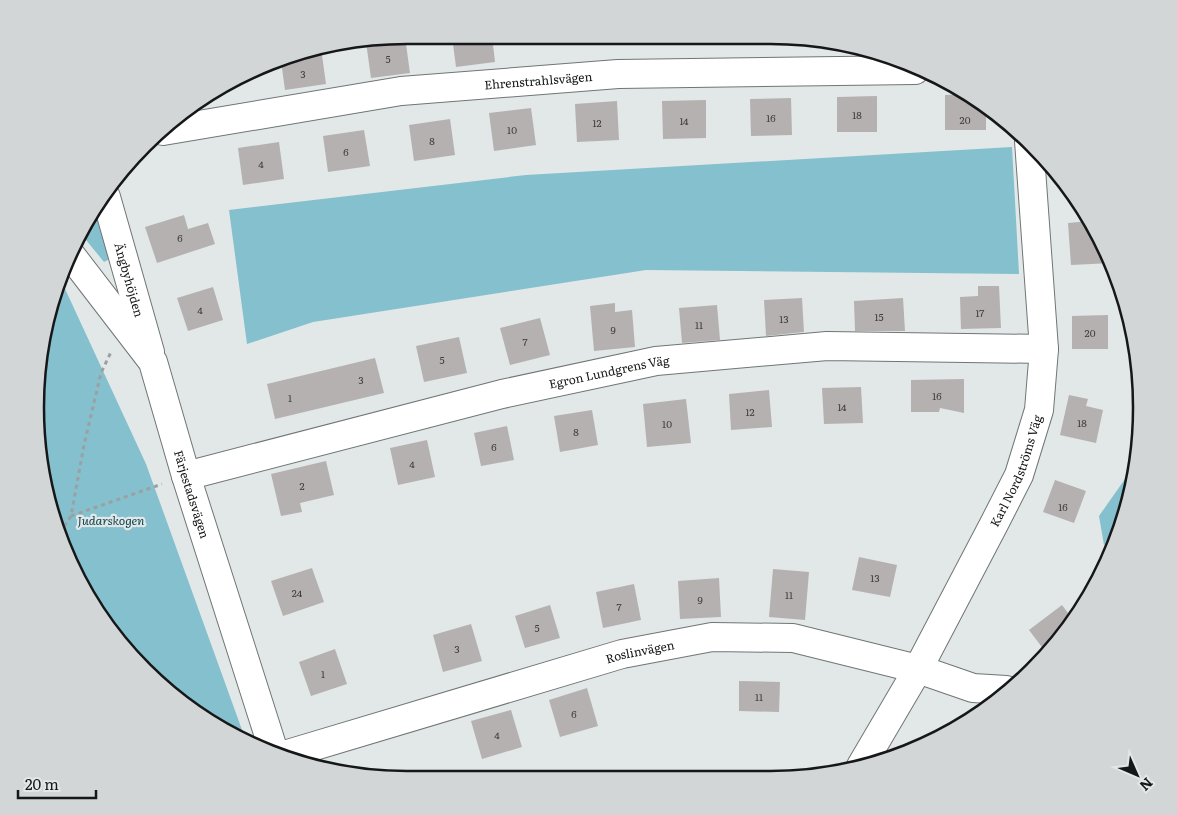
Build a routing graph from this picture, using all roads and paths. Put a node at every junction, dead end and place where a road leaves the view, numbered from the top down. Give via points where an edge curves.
1 (906, 70) edge
2 (174, 129) edge
3 (1030, 153) edge
4 (107, 202) edge
5 (75, 260) edge
6 (124, 327) junction
7 (1044, 349) junction
8 (153, 362) junction
9 (186, 476) junction
10 (71, 516) junction
11 (64, 527) edge
12 (918, 669) junction
13 (999, 690) edge
14 (272, 745) edge
15 (292, 752) edge
16 (867, 758) edge

1 - 2 street, Ehrenstrahlsvägen via 618,74 402,90
3 - 7 street, Karl Nordströms Väg
4 - 8 street, Ängbyhöjden
5 - 6 street, Färjestadsvägen
6 - 8 street, Färjestadsvägen
6 - 10 path via 101,373
7 - 9 street, Egron Lundgrens Väg via 827,346 656,361 502,394
7 - 12 street, Karl Nordströms Väg via 1039,410 1019,474
8 - 9 street, Färjestadsvägen
9 - 10 path
9 - 14 street, Färjestadsvägen
10 - 11 path
12 - 13 street, Roslinvägen via 973,688
12 - 15 street, Roslinvägen via 793,638 712,637 622,654
12 - 16 street, Karl Nordströms Väg

